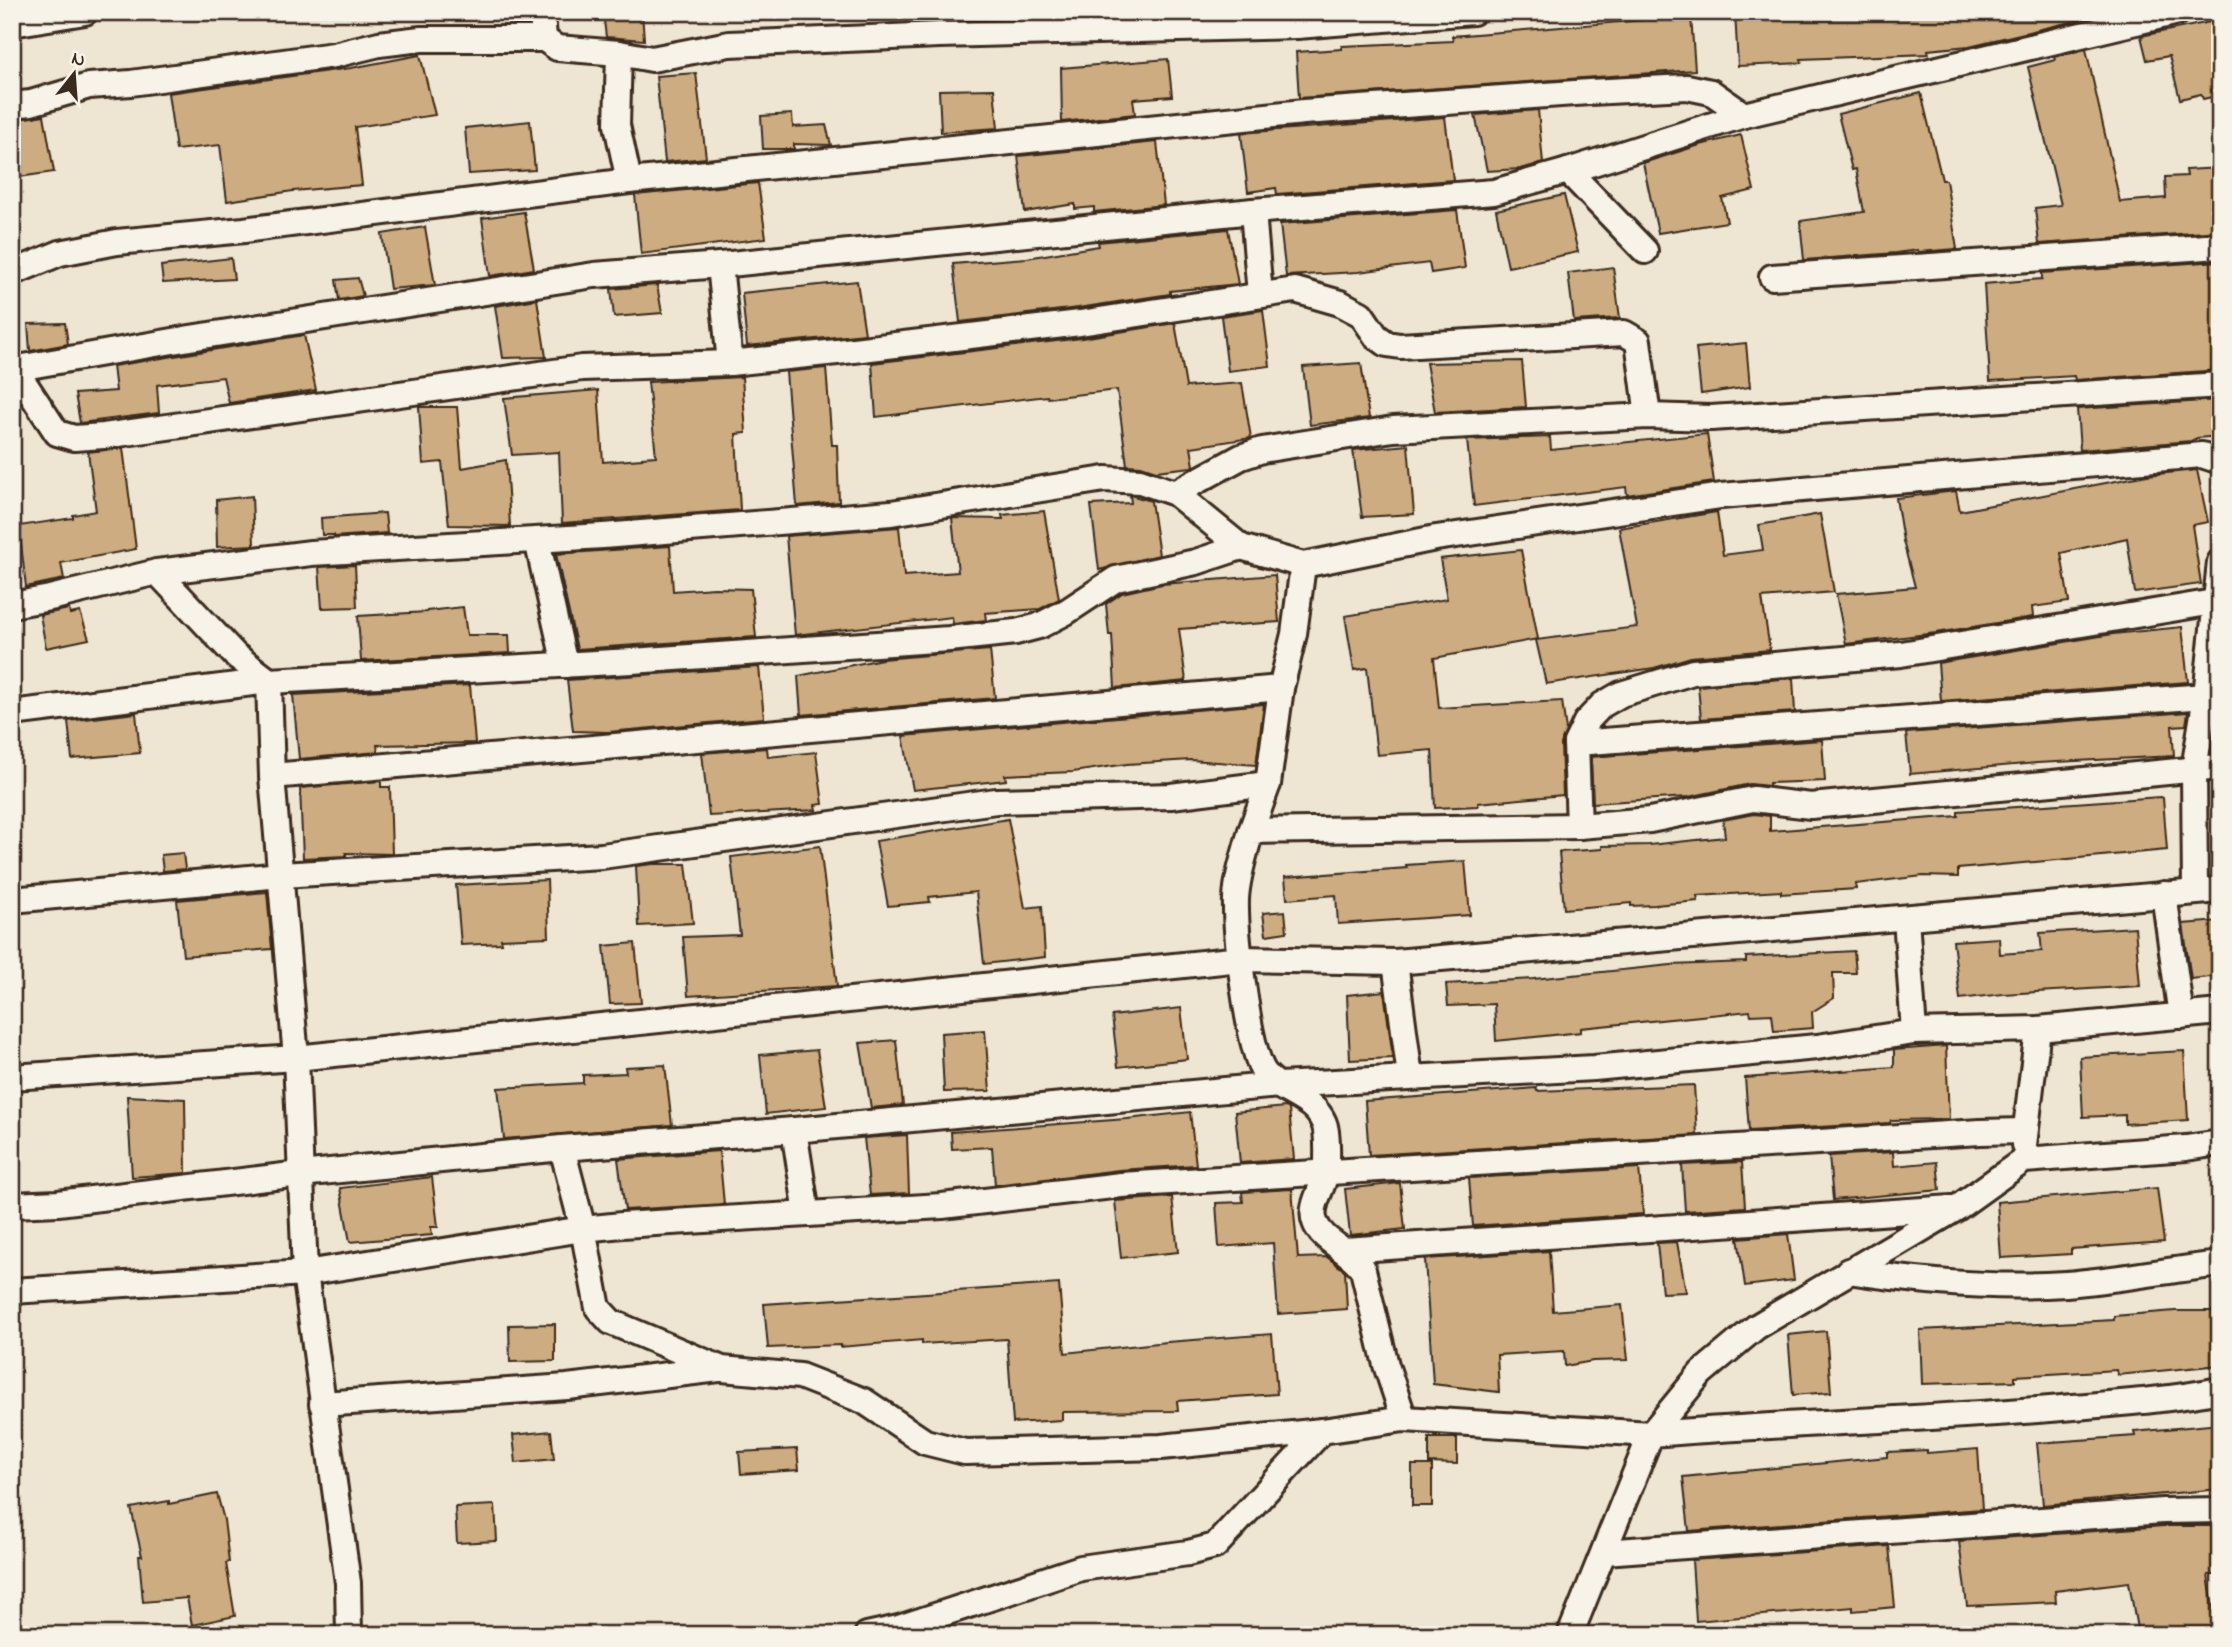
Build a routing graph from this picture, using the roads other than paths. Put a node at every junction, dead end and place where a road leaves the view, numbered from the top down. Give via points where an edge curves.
1 (85, 12) edge
2 (542, 12) edge
3 (1473, 12) edge
4 (2179, 12) edge
5 (12, 24) edge
6 (544, 39) junction
7 (619, 53) junction
8 (12, 105) edge
9 (1744, 115) junction
10 (1568, 171) junction
11 (629, 181) junction
12 (1253, 211) junction
13 (2220, 246) edge
14 (1645, 251) dead end
15 (720, 265) junction
16 (12, 273) edge
17 (1772, 277) dead end
18 (1260, 295) junction
19 (730, 363) junction
20 (14, 369) edge
21 (2220, 385) edge
22 (1648, 416) junction
23 (2220, 461) edge
24 (1175, 493) junction
25 (537, 540) junction
26 (1241, 547) junction
27 (2220, 562) edge
28 (1303, 565) junction
29 (157, 572) junction
30 (2217, 601) edge
31 (12, 605) edge
32 (565, 664) junction
33 (2211, 680) edge
34 (269, 681) junction
35 (1281, 688) junction
36 (12, 713) edge
37 (1576, 743) junction
38 (2220, 767) edge
39 (2194, 769) junction
40 (272, 776) junction
41 (1268, 784) junction
42 (1578, 826) junction
43 (1251, 831) junction
44 (281, 875) junction
45 (2220, 890) edge
46 (2195, 891) junction
47 (2164, 894) junction
48 (12, 900) edge
49 (1906, 918) junction
50 (1241, 959) junction
51 (1395, 962) junction
52 (2220, 1012) edge
53 (2181, 1016) junction
54 (2038, 1029) junction
55 (1914, 1032) junction
56 (296, 1058) junction
57 (12, 1077) edge
58 (1410, 1077) junction
59 (1279, 1085) junction
60 (794, 1130) junction
61 (2025, 1131) junction
62 (2220, 1143) edge
63 (562, 1148) junction
64 (2024, 1160) junction
65 (1326, 1173) junction
66 (300, 1174) junction
67 (12, 1205) edge
68 (1957, 1208) junction
69 (807, 1214) junction
70 (583, 1228) junction
71 (1345, 1250) junction
72 (2220, 1264) edge
73 (1848, 1271) junction
74 (305, 1273) junction
75 (12, 1291) edge
76 (722, 1369) junction
77 (2220, 1390) edge
78 (322, 1405) junction
79 (1404, 1419) junction
80 (1322, 1431) junction
81 (1651, 1434) junction
82 (2220, 1510) edge
83 (1604, 1552) junction
84 (349, 1635) edge
85 (867, 1635) edge
86 (1570, 1635) edge

1 - 5 street
2 - 6 street
3 - 7 street via 1297,26 729,44 652,59
4 - 9 street
6 - 7 street via 557,48
6 - 8 street via 421,39 379,44 334,55 89,86
7 - 11 street via 617,125
9 - 10 street
9 - 11 street via 1711,92 1687,87 1589,92 1304,113
10 - 12 street via 1494,192
10 - 14 street
11 - 16 street via 117,242 60,253
12 - 15 street
12 - 18 street
13 - 17 street
15 - 19 street
15 - 20 street via 594,275
18 - 19 street via 1080,323
18 - 22 street via 1295,290 1340,303 1361,314 1387,344 1400,346 1624,333 1637,341
19 - 20 street via 582,368 74,438 57,433
21 - 22 street via 1711,418
22 - 24 street via 1392,429 1262,450
23 - 28 street via 2202,455 1721,496 1521,524
24 - 25 street via 1140,481 1105,479 891,513
24 - 26 street
25 - 29 street via 311,553
25 - 32 street
26 - 28 street
26 - 32 street via 1116,579 1066,612 1016,632
27 - 30 street
28 - 35 street
29 - 31 street
29 - 34 street via 235,655
30 - 33 street
30 - 37 street via 1901,654 1693,672 1621,694 1602,705 1586,722
32 - 34 street
33 - 37 street
33 - 39 street
34 - 36 street
34 - 40 street
35 - 40 street
35 - 41 street
37 - 42 street
38 - 39 street
39 - 42 street via 1811,806 1753,799 1650,820
39 - 46 street
40 - 44 street
41 - 43 street
41 - 44 street via 1171,796 996,801 602,856
42 - 43 street
43 - 50 street via 1236,898
44 - 48 street
44 - 56 street
45 - 46 street
46 - 47 street
47 - 49 street
47 - 53 street
49 - 51 street
49 - 55 street
50 - 51 street
50 - 56 street
50 - 59 street via 1253,1042 1264,1072
51 - 58 street
52 - 53 street
53 - 54 street
54 - 55 street
54 - 61 street
55 - 58 street via 1817,1047 1594,1068
56 - 57 street
56 - 66 street
58 - 59 street
59 - 60 street
59 - 65 street via 1313,1105 1325,1125
60 - 63 street
60 - 69 street
61 - 64 street
61 - 65 street
62 - 64 street
63 - 66 street
63 - 70 street
64 - 68 street
65 - 69 street via 1121,1185 942,1206
65 - 71 street via 1313,1220 1322,1235
66 - 67 street
66 - 74 street
68 - 71 street
68 - 73 street
69 - 70 street
70 - 74 street
70 - 76 street via 598,1308 611,1322
71 - 79 street via 1363,1270
72 - 73 street via 2066,1284 1976,1284
73 - 81 street via 1756,1327 1701,1373
74 - 75 street
74 - 78 street
76 - 78 street via 567,1387
76 - 80 street via 800,1376 864,1401 925,1442 965,1452 1161,1447
77 - 81 street via 2158,1400 1939,1418
78 - 84 street via 348,1583
79 - 80 street
79 - 81 street
80 - 85 street via 1215,1546 1081,1568
81 - 83 street
82 - 83 street
83 - 86 street

